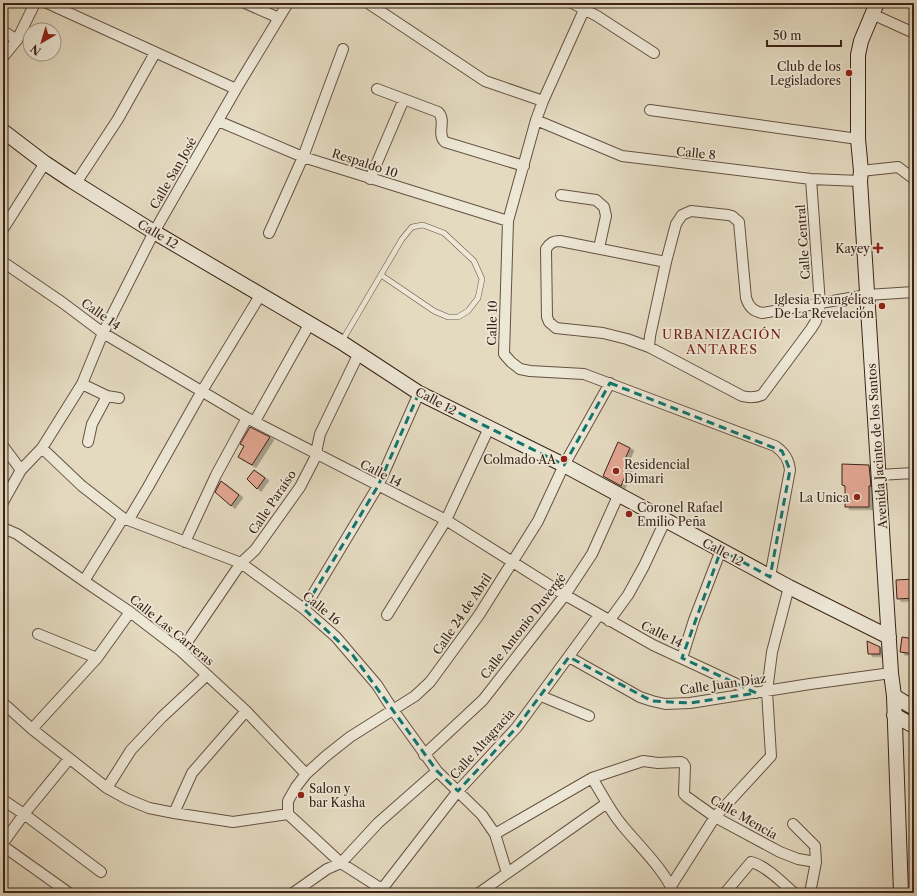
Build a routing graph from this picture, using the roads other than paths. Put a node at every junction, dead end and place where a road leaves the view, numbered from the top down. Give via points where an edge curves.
1 (35, 3) edge
2 (47, 3) edge
3 (245, 3) edge
4 (288, 3) edge
5 (368, 3) edge
6 (572, 3) edge
7 (592, 3) edge
8 (875, 8) edge
9 (584, 10) junction
10 (279, 18) junction
11 (3, 31) edge
12 (914, 33) edge
13 (17, 40) junction
14 (343, 49) dead end
15 (154, 53) junction
16 (654, 53) dead end
17 (3, 57) edge
18 (236, 89) junction
19 (377, 89) dead end
20 (404, 99) junction
21 (543, 101) junction
22 (650, 110) dead end
23 (536, 120) junction
24 (218, 121) junction
25 (3, 131) edge
26 (858, 139) junction
27 (303, 157) junction
28 (45, 163) junction
29 (524, 166) junction
30 (860, 176) junction
31 (370, 179) junction
32 (812, 179) junction
33 (914, 179) edge
34 (76, 183) junction
35 (562, 194) dead end
36 (508, 221) junction
37 (3, 229) edge
38 (154, 232) junction
39 (269, 233) dead end
40 (599, 248) junction
41 (3, 262) edge
42 (666, 262) junction
43 (381, 274) junction
44 (914, 292) edge
45 (261, 294) junction
46 (867, 295) junction
47 (820, 304) junction
48 (310, 323) junction
49 (103, 332) junction
50 (341, 342) junction
51 (649, 348) junction
52 (359, 353) junction
53 (610, 383) junction
54 (82, 384) junction
55 (202, 391) junction
56 (419, 393) junction
57 (107, 396) junction
58 (119, 398) dead end
59 (251, 419) junction
60 (489, 428) junction
61 (88, 442) dead end
62 (3, 446) edge
63 (42, 448) junction
64 (317, 454) junction
65 (564, 465) junction
66 (21, 470) junction
67 (913, 472) edge
68 (878, 475) junction
69 (378, 486) junction
70 (618, 496) junction
71 (3, 502) edge
72 (126, 518) junction
73 (446, 520) junction
74 (665, 521) junction
75 (3, 528) edge
76 (185, 542) junction
77 (720, 550) junction
78 (241, 563) junction
79 (512, 563) junction
80 (770, 577) junction
81 (84, 582) junction
82 (789, 587) junction
83 (565, 595) junction
84 (304, 609) junction
85 (130, 612) junction
86 (387, 615) dead end
87 (599, 615) junction
88 (609, 621) junction
89 (38, 634) dead end
90 (889, 637) junction
91 (181, 651) junction
92 (569, 657) junction
93 (97, 658) junction
94 (682, 658) junction
95 (891, 673) junction
96 (207, 675) junction
97 (767, 691) junction
98 (756, 693) junction
99 (541, 696) junction
100 (894, 696) junction
101 (3, 703) edge
102 (914, 708) edge
103 (393, 710) junction
104 (246, 711) junction
105 (894, 715) junction
106 (589, 716) dead end
107 (914, 726) edge
108 (32, 729) junction
109 (424, 755) junction
110 (68, 759) junction
111 (437, 771) junction
112 (306, 774) junction
113 (592, 778) junction
114 (107, 788) junction
115 (458, 791) junction
116 (3, 800) edge
117 (607, 803) junction
118 (174, 813) junction
119 (24, 814) junction
120 (288, 814) junction
121 (715, 817) junction
122 (793, 824) dead end
123 (495, 834) junction
124 (3, 843) edge
125 (3, 846) edge
126 (816, 862) junction
127 (341, 863) junction
128 (100, 872) dead end
129 (507, 873) junction
130 (673, 889) edge
131 (385, 891) edge
132 (69, 893) edge
133 (293, 893) edge
134 (479, 893) edge
135 (725, 893) edge
136 (794, 893) edge
137 (810, 893) edge
138 (901, 893) edge

1 - 13 street
2 - 15 street
3 - 10 street
4 - 10 street, Calle San José
5 - 21 street via 485,80
6 - 9 street
7 - 9 street, Calle 10
8 - 12 street
8 - 26 main road, Avenida Jacinto de los Santos via 858,55
9 - 16 street
9 - 21 street, Calle 10
10 - 18 street, Calle San José
11 - 13 street
13 - 17 street
14 - 27 street
15 - 18 street
15 - 34 street via 118,119
18 - 24 street, Calle San José
19 - 20 street
20 - 29 street via 440,114 441,136 445,142
20 - 31 street
21 - 23 street, Calle 10
22 - 26 street
23 - 29 street, Calle 10
23 - 32 street, Calle 8 via 622,156
24 - 27 street, Respaldo 10
24 - 38 street, Calle San José
25 - 28 main road, Calle 12
26 - 30 main road, Avenida Jacinto de los Santos
27 - 31 street, Respaldo 10
27 - 39 street
28 - 34 main road, Calle 12
28 - 37 street
29 - 36 street, Calle 10
30 - 32 street, Calle 8
30 - 33 street, Calle 8 via 898,167
30 - 46 main road, Avenida Jacinto de los Santos
31 - 36 street, Respaldo 10
32 - 47 street, Calle Central
34 - 38 main road, Calle 12
35 - 40 street via 596,200 604,207 606,216
36 - 53 street, Calle 10 via 504,354 520,369 584,374
38 - 45 main road, Calle 12
38 - 49 street, Calle San José
40 - 42 street
40 - 51 street, Calle Central via 560,241 549,244 546,249 549,322 552,326 562,329 603,332 627,338
41 - 49 street, Calle 14
42 - 47 street via 676,224 682,215 691,212 728,215 736,219 740,226 746,298 751,308 762,313
42 - 51 street
43 - 43 lane via 402,238 412,227 423,225 444,233 474,261 482,279 478,298 468,311 458,317 448,317 434,311
43 - 50 lane
44 - 46 street
45 - 48 main road, Calle 12
45 - 55 street
46 - 47 street
46 - 68 main road, Avenida Jacinto de los Santos
47 - 51 street, Calle Central via 818,317 812,329 768,389 756,398 742,396
48 - 50 main road, Calle 12
48 - 59 street
49 - 54 street, Calle San José
49 - 55 street, Calle 14
50 - 52 main road, Calle 12
52 - 56 main road, Calle 12
52 - 64 street, Calle Paraíso via 320,434
53 - 65 street, Calle 24 de Abril
53 - 80 street, Calle 10 via 775,446 782,451 790,470
54 - 57 street
54 - 63 street, Calle San José
55 - 59 street, Calle 14
55 - 72 street via 148,487
56 - 60 main road, Calle 12
56 - 69 street
57 - 58 street
57 - 61 street via 92,424
59 - 64 street, Calle 14
59 - 76 street via 216,475
60 - 65 main road, Calle 12
60 - 73 street
62 - 66 street
63 - 66 street, Calle San José
63 - 72 street, Calle 16 via 82,486
64 - 69 street, Calle 14
64 - 78 street, Calle Paraíso via 300,487 269,532
65 - 70 main road, Calle 12
65 - 79 street, Calle 24 de Abril via 538,521
66 - 71 street, Calle San José
67 - 68 street
68 - 90 main road, Avenida Jacinto de los Santos
69 - 73 street, Calle 14
69 - 84 street
70 - 74 main road, Calle 12
70 - 83 street, Calle Antonio Duvergé via 592,554
72 - 76 street, Calle 16
72 - 81 street
73 - 79 street, Calle 14
73 - 86 street
74 - 77 main road, Calle 12
74 - 88 street via 644,566
75 - 81 street, Calle Las Carreras via 16,534
76 - 78 street, Calle 16
77 - 80 main road, Calle 12
77 - 94 street
78 - 84 street, Calle 16
78 - 91 street, Calle Paraíso
79 - 83 street, Calle 14
79 - 103 street, Calle 24 de Abril via 479,615 430,682 415,696
80 - 82 main road, Calle 12
81 - 85 street, Calle Las Carreras
82 - 90 main road, Calle 12
82 - 97 street via 772,652
83 - 87 street, Calle 14
83 - 109 street, Calle Antonio Duvergé via 483,700
84 - 103 street, Calle 16 via 352,654
85 - 91 street, Calle Las Carreras
85 - 93 street
87 - 88 street, Calle 14
87 - 92 street, Calle Altagracia
88 - 94 street, Calle 14
89 - 93 street
90 - 95 main road, Avenida Jacinto de los Santos
91 - 96 street, Calle Las Carreras
92 - 98 street, Calle Juan Díaz via 640,697 665,704 690,703
92 - 99 street, Calle Altagracia
93 - 108 street
94 - 98 street, Calle 14
95 - 97 street, Calle Juan Díaz
95 - 100 main road, Avenida Jacinto de los Santos
96 - 104 street, Calle Las Carreras
96 - 114 street via 131,750
97 - 98 street, Calle Juan Díaz
97 - 121 street via 771,756
99 - 106 street
99 - 115 street, Calle Altagracia via 517,728
100 - 102 main road
100 - 105 main road, Avenida Jacinto de los Santos
101 - 108 street
103 - 109 street, Calle 16
103 - 112 street, Calle 24 de Abril via 350,737
104 - 112 street, Calle Las Carreras
104 - 118 street via 192,774
105 - 107 main road
105 - 138 main road, Avenida Jacinto de los Santos
108 - 110 street
109 - 111 street, Calle 16
110 - 114 street
110 - 119 street
111 - 115 street, Calle 16
111 - 127 street via 378,823
112 - 120 street, Calle 24 de Abril via 288,801
113 - 117 street
113 - 121 street, Calle Mencía via 643,761 658,764 684,763 684,794
113 - 123 street, Calle Mencía
114 - 118 street via 149,808
115 - 123 street, Calle 16 via 482,815
115 - 131 street, Calle Altagracia
116 - 119 street
117 - 129 street
117 - 130 street
118 - 120 street via 233,822
119 - 124 street
119 - 128 street
120 - 127 street
121 - 126 street, Calle Mencía via 780,852
121 - 130 street
122 - 126 street via 815,846
123 - 129 street, Calle 16
125 - 132 street
126 - 137 street
127 - 131 street
127 - 133 street via 327,869
129 - 134 street
135 - 136 street via 751,862 772,874

